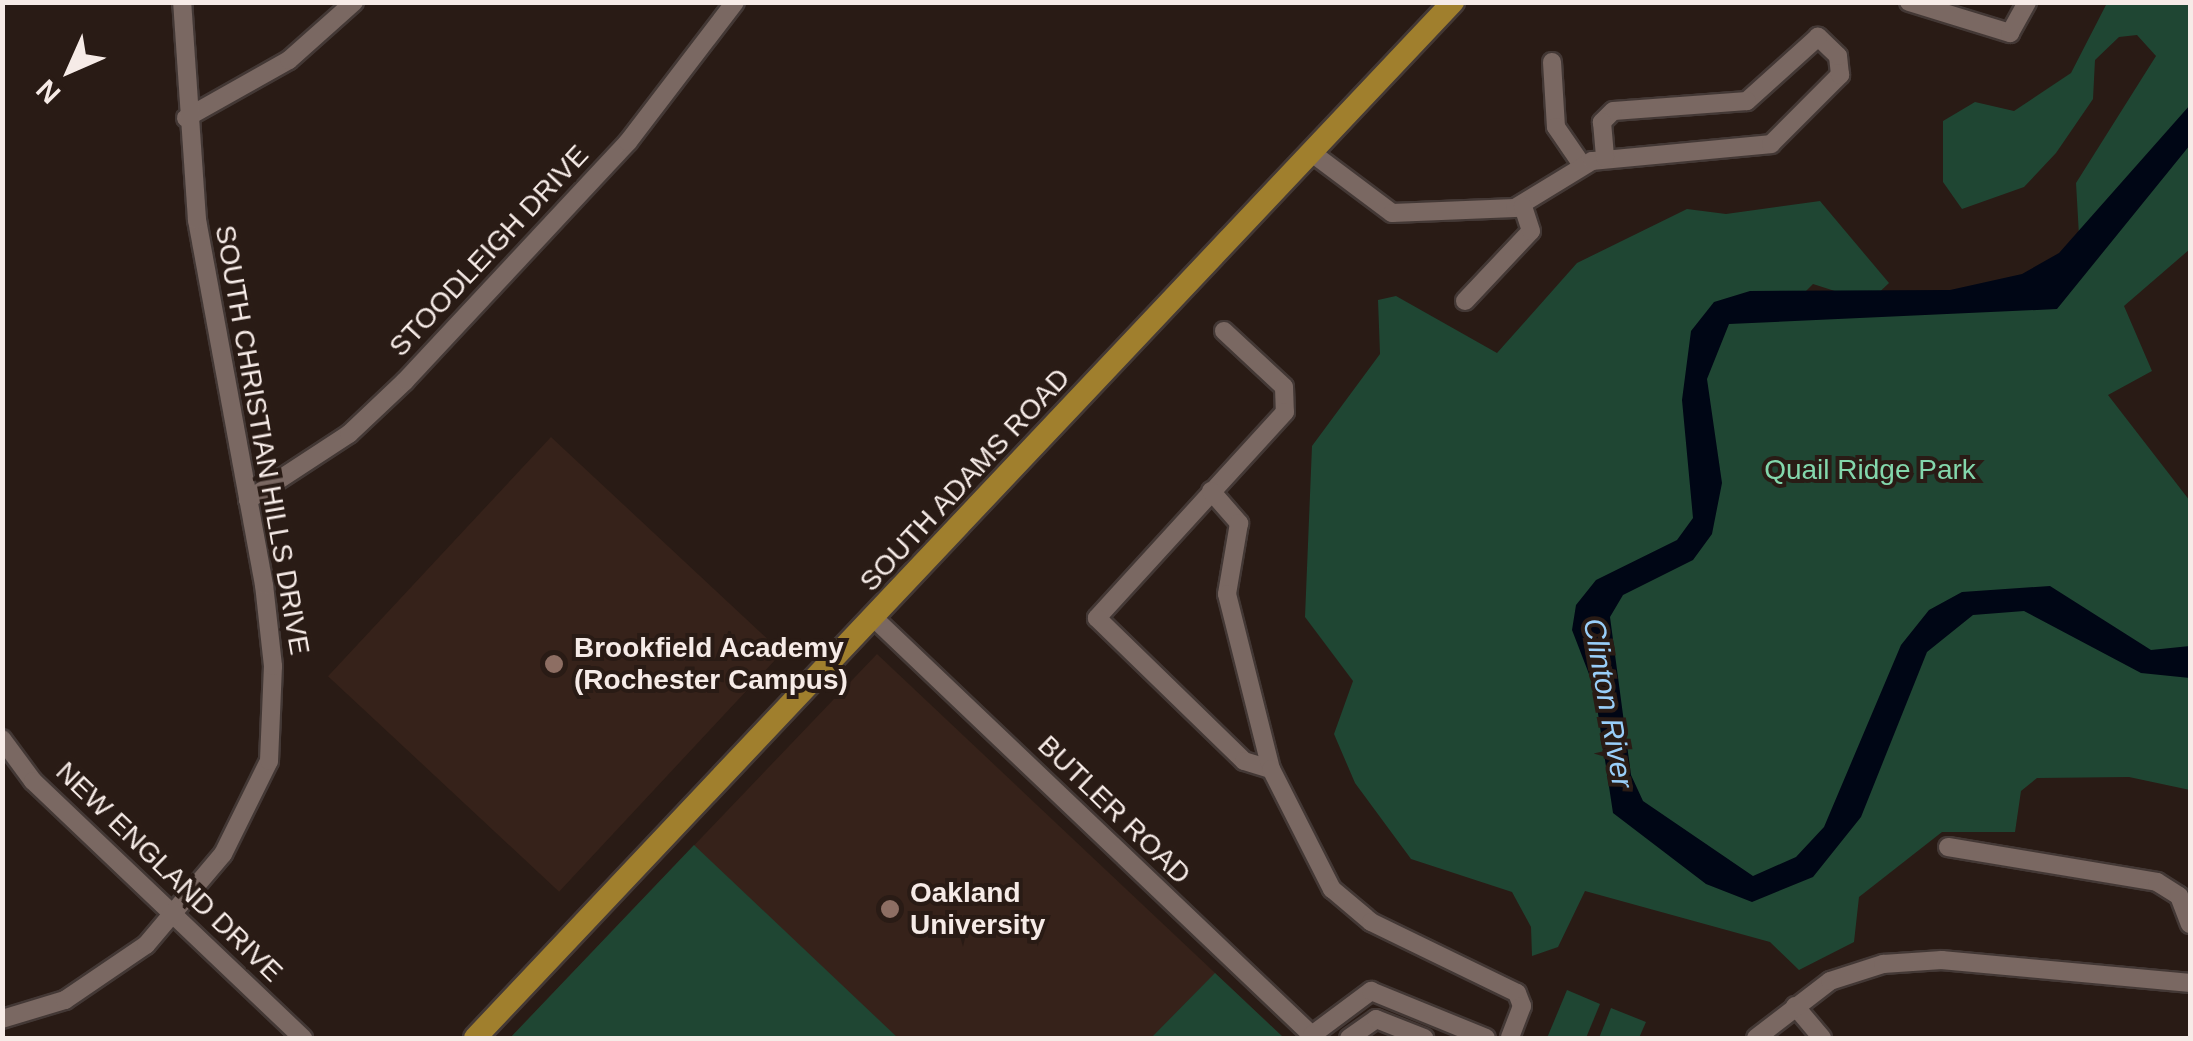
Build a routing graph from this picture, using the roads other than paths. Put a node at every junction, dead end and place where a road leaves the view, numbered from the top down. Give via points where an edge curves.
1 (182, 2) edge
2 (354, 2) edge
3 (734, 2) edge
4 (1453, 2) edge
5 (1909, 2) edge
6 (2027, 2) edge
7 (1552, 62) dead end
8 (186, 118) junction
9 (1312, 154) junction
10 (1605, 158) junction
11 (1582, 165) junction
12 (1523, 206) junction
13 (1465, 301) dead end
14 (1224, 331) dead end
15 (1211, 490) junction
16 (248, 500) junction
17 (876, 620) junction
18 (2, 739) edge
19 (1270, 769) junction
20 (1948, 847) dead end
21 (172, 918) junction
22 (2190, 924) edge
23 (2190, 983) edge
24 (1794, 1006) junction
25 (2, 1019) edge
26 (1314, 1037) edge
27 (303, 1038) edge
28 (475, 1038) edge
29 (1349, 1038) edge
30 (1424, 1038) edge
31 (1486, 1038) edge
32 (1510, 1038) edge
33 (1756, 1038) edge
34 (1822, 1038) edge

1 - 8 street, SOUTH CHRISTIAN HILLS DRIVE
2 - 8 street via 290,60
3 - 16 street, STOODLEIGH DRIVE via 628,142 406,381 349,434
4 - 9 main road, SOUTH ADAMS ROAD
5 - 6 street via 2010,33
7 - 11 street via 1556,127
8 - 16 street, SOUTH CHRISTIAN HILLS DRIVE
9 - 12 street via 1392,214
9 - 17 main road, SOUTH ADAMS ROAD
10 - 10 street via 1771,144 1840,75 1838,56 1818,37 1747,101 1613,111 1602,122
10 - 11 street
11 - 12 street
12 - 13 street via 1531,230
14 - 15 street via 1290,400
15 - 19 street via 1239,523 1227,594
15 - 19 street via 1097,618 1244,761
16 - 21 street, SOUTH CHRISTIAN HILLS DRIVE via 273,666 268,761 223,854
17 - 26 street, BUTLER ROAD
17 - 28 main road, SOUTH ADAMS ROAD
18 - 21 street, NEW ENGLAND DRIVE
19 - 32 street via 1350,910 1517,993 1522,1006
20 - 22 street via 2157,882 2179,896
21 - 25 street, SOUTH CHRISTIAN HILLS DRIVE via 96,982
21 - 27 street, NEW ENGLAND DRIVE
23 - 24 street via 1910,961 1846,973
24 - 33 street
24 - 34 street
26 - 31 street via 1371,991
29 - 30 street via 1376,1019

